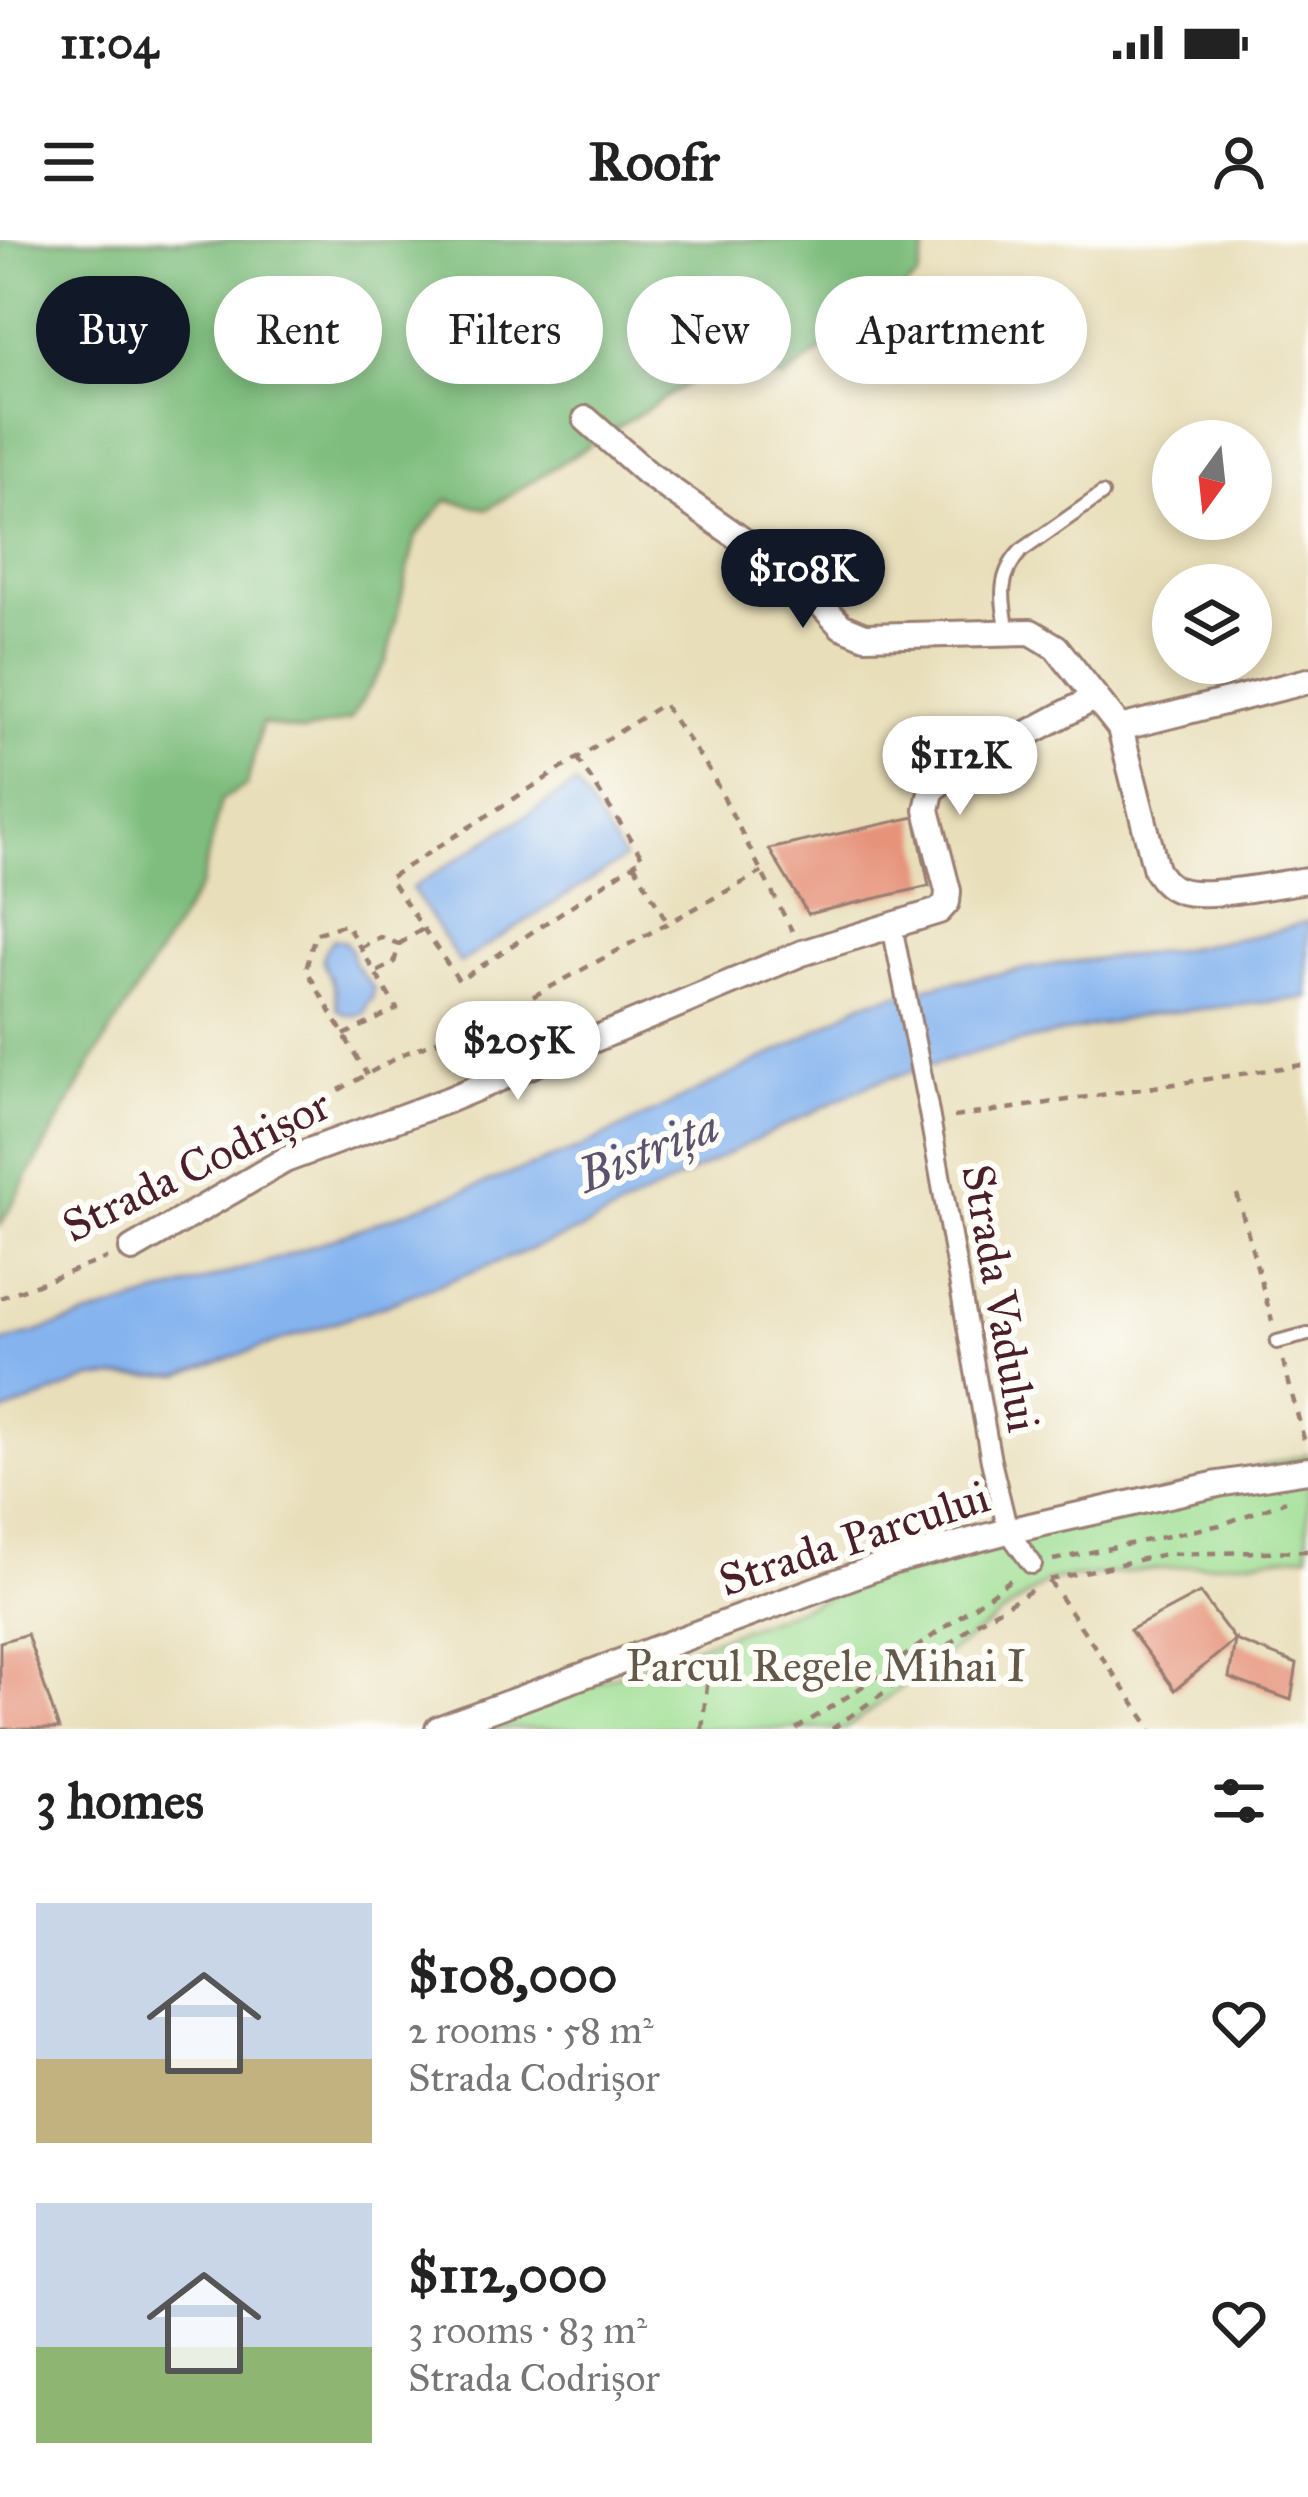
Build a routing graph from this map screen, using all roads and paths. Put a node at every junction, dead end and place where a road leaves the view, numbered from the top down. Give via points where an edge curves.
1 (586, 419) dead end
2 (1102, 494) dead end
3 (1008, 632) junction
4 (1308, 681) edge
5 (1096, 697) junction
6 (1120, 728) junction
7 (578, 758) junction
8 (634, 864) junction
9 (762, 872) junction
10 (1308, 880) edge
11 (668, 923) junction
12 (892, 926) junction
13 (423, 929) junction
14 (399, 944) junction
15 (360, 948) junction
16 (802, 952) junction
17 (375, 973) junction
18 (344, 1034) junction
19 (1308, 1064) edge
20 (367, 1075) junction
21 (339, 1090) dead end
22 (929, 1114) junction
23 (132, 1249) joint
24 (0, 1298) edge
25 (1308, 1334) edge
26 (1277, 1342) dead end
27 (1308, 1470) edge
28 (1286, 1501) dead end
29 (1008, 1531) junction
30 (1308, 1551) edge
31 (1032, 1564) junction
32 (1049, 1580) junction
33 (703, 1631) junction
34 (438, 1729) edge
35 (702, 1729) edge
36 (796, 1729) edge
37 (832, 1729) edge
38 (1152, 1729) edge

1 - 3 street via 647,473 799,580 841,626 865,636
2 - 3 lane via 1010,561 1001,584
3 - 5 street via 1030,632 1056,647
4 - 6 street
5 - 6 street
5 - 12 street, Strada Codrișor via 943,779 927,810 946,902
6 - 10 street via 1164,881 1190,893
7 - 8 path via 643,858
7 - 9 path via 663,704 710,771
7 - 13 path via 389,878
8 - 11 path
8 - 13 path via 458,982
9 - 11 path
9 - 16 path
11 - 20 path via 486,1022
12 - 16 street, Strada Codrișor
12 - 22 street, Strada Vadului
13 - 14 path
14 - 15 path via 380,937
14 - 17 path via 394,963
15 - 17 path
15 - 18 path via 346,924 315,934 306,969
16 - 23 street, Strada Codrișor via 286,1160
17 - 18 path via 397,1009
18 - 20 path
19 - 22 path
20 - 21 path
22 - 29 street, Strada Vadului
23 - 24 path, Strada Codrișor
25 - 26 lane
27 - 29 street, Strada Parcului
28 - 31 path via 1220,1525
29 - 31 street, Strada Vadului
29 - 33 street, Strada Parcului via 891,1562
30 - 32 path via 1165,1554
31 - 36 path
32 - 37 path via 972,1624
32 - 38 path
33 - 34 street, Strada Parcului
33 - 35 path

